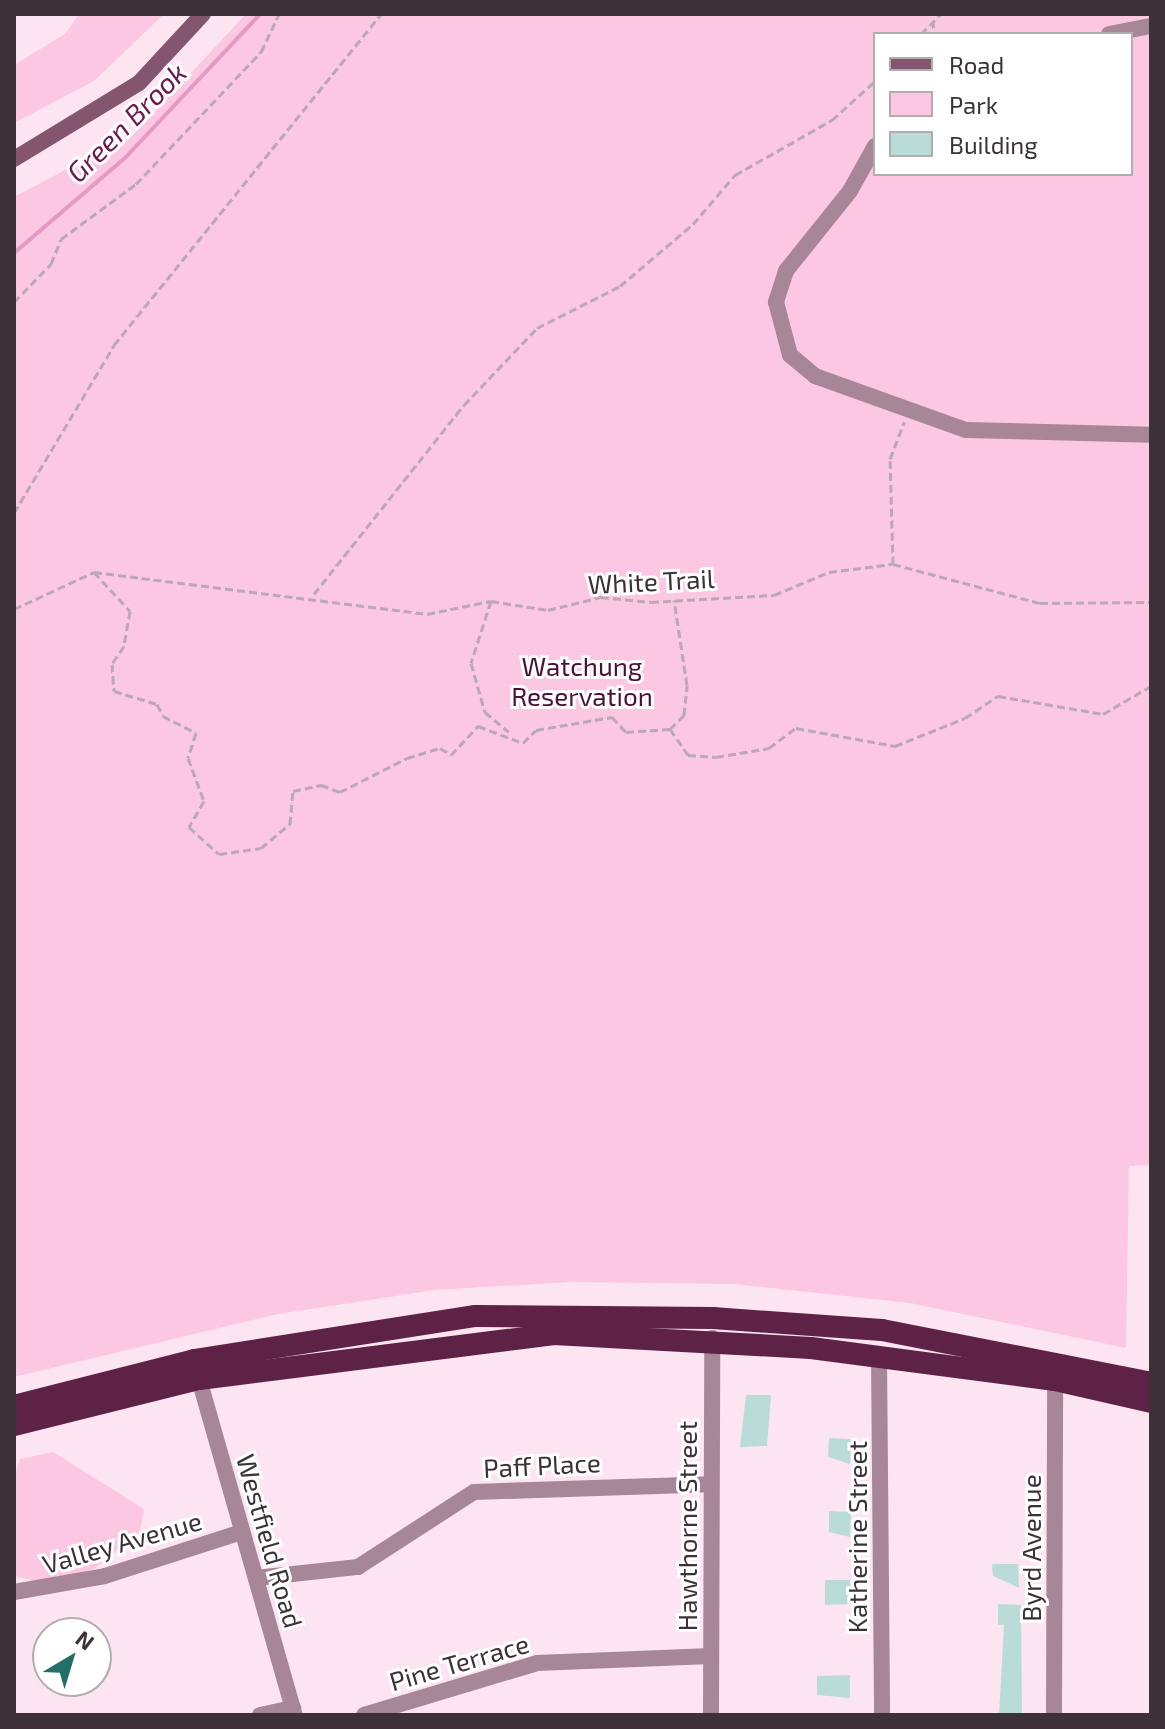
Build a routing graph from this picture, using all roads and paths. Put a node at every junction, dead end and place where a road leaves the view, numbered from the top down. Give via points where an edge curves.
1 (203, 14) edge
2 (279, 14) edge
3 (381, 14) edge
4 (941, 14) edge
5 (933, 20) junction
6 (1151, 26) edge
7 (923, 32) edge
8 (934, 32) edge
9 (1120, 32) edge
10 (873, 83) edge
11 (873, 150) edge
12 (14, 159) edge
13 (14, 302) edge
14 (908, 413) junction
15 (1151, 435) edge
16 (14, 513) edge
17 (893, 564) junction
18 (94, 572) junction
19 (314, 595) junction
20 (674, 599) junction
21 (491, 601) junction
22 (1151, 602) edge
23 (14, 609) edge
24 (1151, 686) edge
25 (670, 729) junction
26 (512, 735) junction
27 (712, 1338) junction
28 (879, 1358) junction
29 (199, 1379) junction
30 (1055, 1380) junction
31 (1151, 1383) edge
32 (1151, 1402) edge
33 (14, 1406) edge
34 (14, 1425) edge
35 (710, 1484) junction
36 (242, 1532) junction
37 (256, 1578) junction
38 (14, 1592) edge
39 (711, 1656) junction
40 (294, 1711) edge
41 (260, 1715) edge
42 (364, 1715) edge
43 (711, 1715) edge
44 (882, 1715) edge
45 (1054, 1715) edge

1 - 12 main road via 139,83
2 - 13 path via 261,52 136,184 61,239 51,264
3 - 16 path via 105,356
4 - 5 path
5 - 7 path
5 - 8 path
6 - 9 street
10 - 19 path via 832,120 735,175 693,224 620,286 537,328 464,405
11 - 14 street via 850,191 786,271 777,326 790,355 815,376
14 - 15 street via 1016,435
14 - 17 path via 890,459
17 - 20 path, White Trail via 829,572 774,595
17 - 22 path, White Trail via 1040,603
18 - 19 path, White Trail via 231,594
18 - 23 path
18 - 26 path via 130,611 124,646 112,664 114,691 157,704 163,716 196,733 188,758 204,801 189,827 219,854 261,848 290,824 293,791 321,785 340,792 407,758 440,748 451,755 478,726
19 - 21 path, White Trail via 397,614
20 - 21 path, White Trail via 601,597 548,610
20 - 25 path via 687,685 684,715
21 - 26 path via 471,663 485,712
24 - 25 path via 1103,714 998,696 965,718 895,746 796,728 769,748 688,755
25 - 26 path via 626,732 612,717 536,730 523,743
27 - 28 highway
27 - 29 highway via 477,1339
27 - 35 street, Hawthorne Street
28 - 30 highway
28 - 44 street, Katherine Street
29 - 34 highway
29 - 36 street, Westfield Road
30 - 32 highway
30 - 45 street, Byrd Avenue
31 - 33 highway via 882,1330 713,1318 492,1315 194,1360
35 - 37 street, Paff Place via 474,1492 375,1560
35 - 39 street, Hawthorne Street
36 - 37 street, Westfield Road
36 - 38 street, Valley Avenue via 105,1576
37 - 40 street, Westfield Road
39 - 42 street, Pine Terrace via 537,1663
39 - 43 street, Hawthorne Street
40 - 41 street

